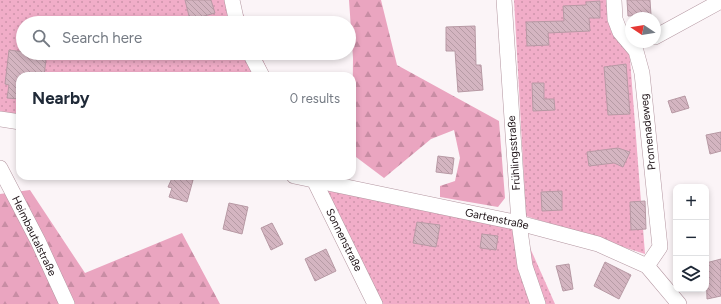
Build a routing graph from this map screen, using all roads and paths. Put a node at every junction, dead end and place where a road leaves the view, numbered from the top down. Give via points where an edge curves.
1 (232, 0) edge
2 (504, 0) edge
3 (614, 0) edge
4 (721, 1) edge
5 (236, 16) edge
6 (661, 34) edge
7 (640, 48) edge
8 (636, 51) junction
9 (254, 60) edge
10 (260, 72) edge
11 (0, 119) edge
12 (16, 121) edge
13 (0, 168) edge
14 (314, 180) edge
15 (322, 180) edge
16 (519, 223) junction
17 (647, 266) junction
18 (67, 304) edge
19 (375, 304) edge
20 (538, 304) edge
21 (679, 304) edge

1 - 5 street
2 - 16 street, Frühlingsstraße
3 - 8 street, Promenadeweg via 615,19 620,32
4 - 6 street
7 - 8 street
8 - 17 street, Promenadeweg via 642,73 660,247
9 - 10 street
11 - 12 street
13 - 18 street, Heimbautalstraße
14 - 19 street, Sonnenstraße
15 - 16 street, Gartenstraße
16 - 17 street, Gartenstraße via 598,244
16 - 20 street, Frühlingsstraße via 525,266
17 - 21 street, Gartenstraße

